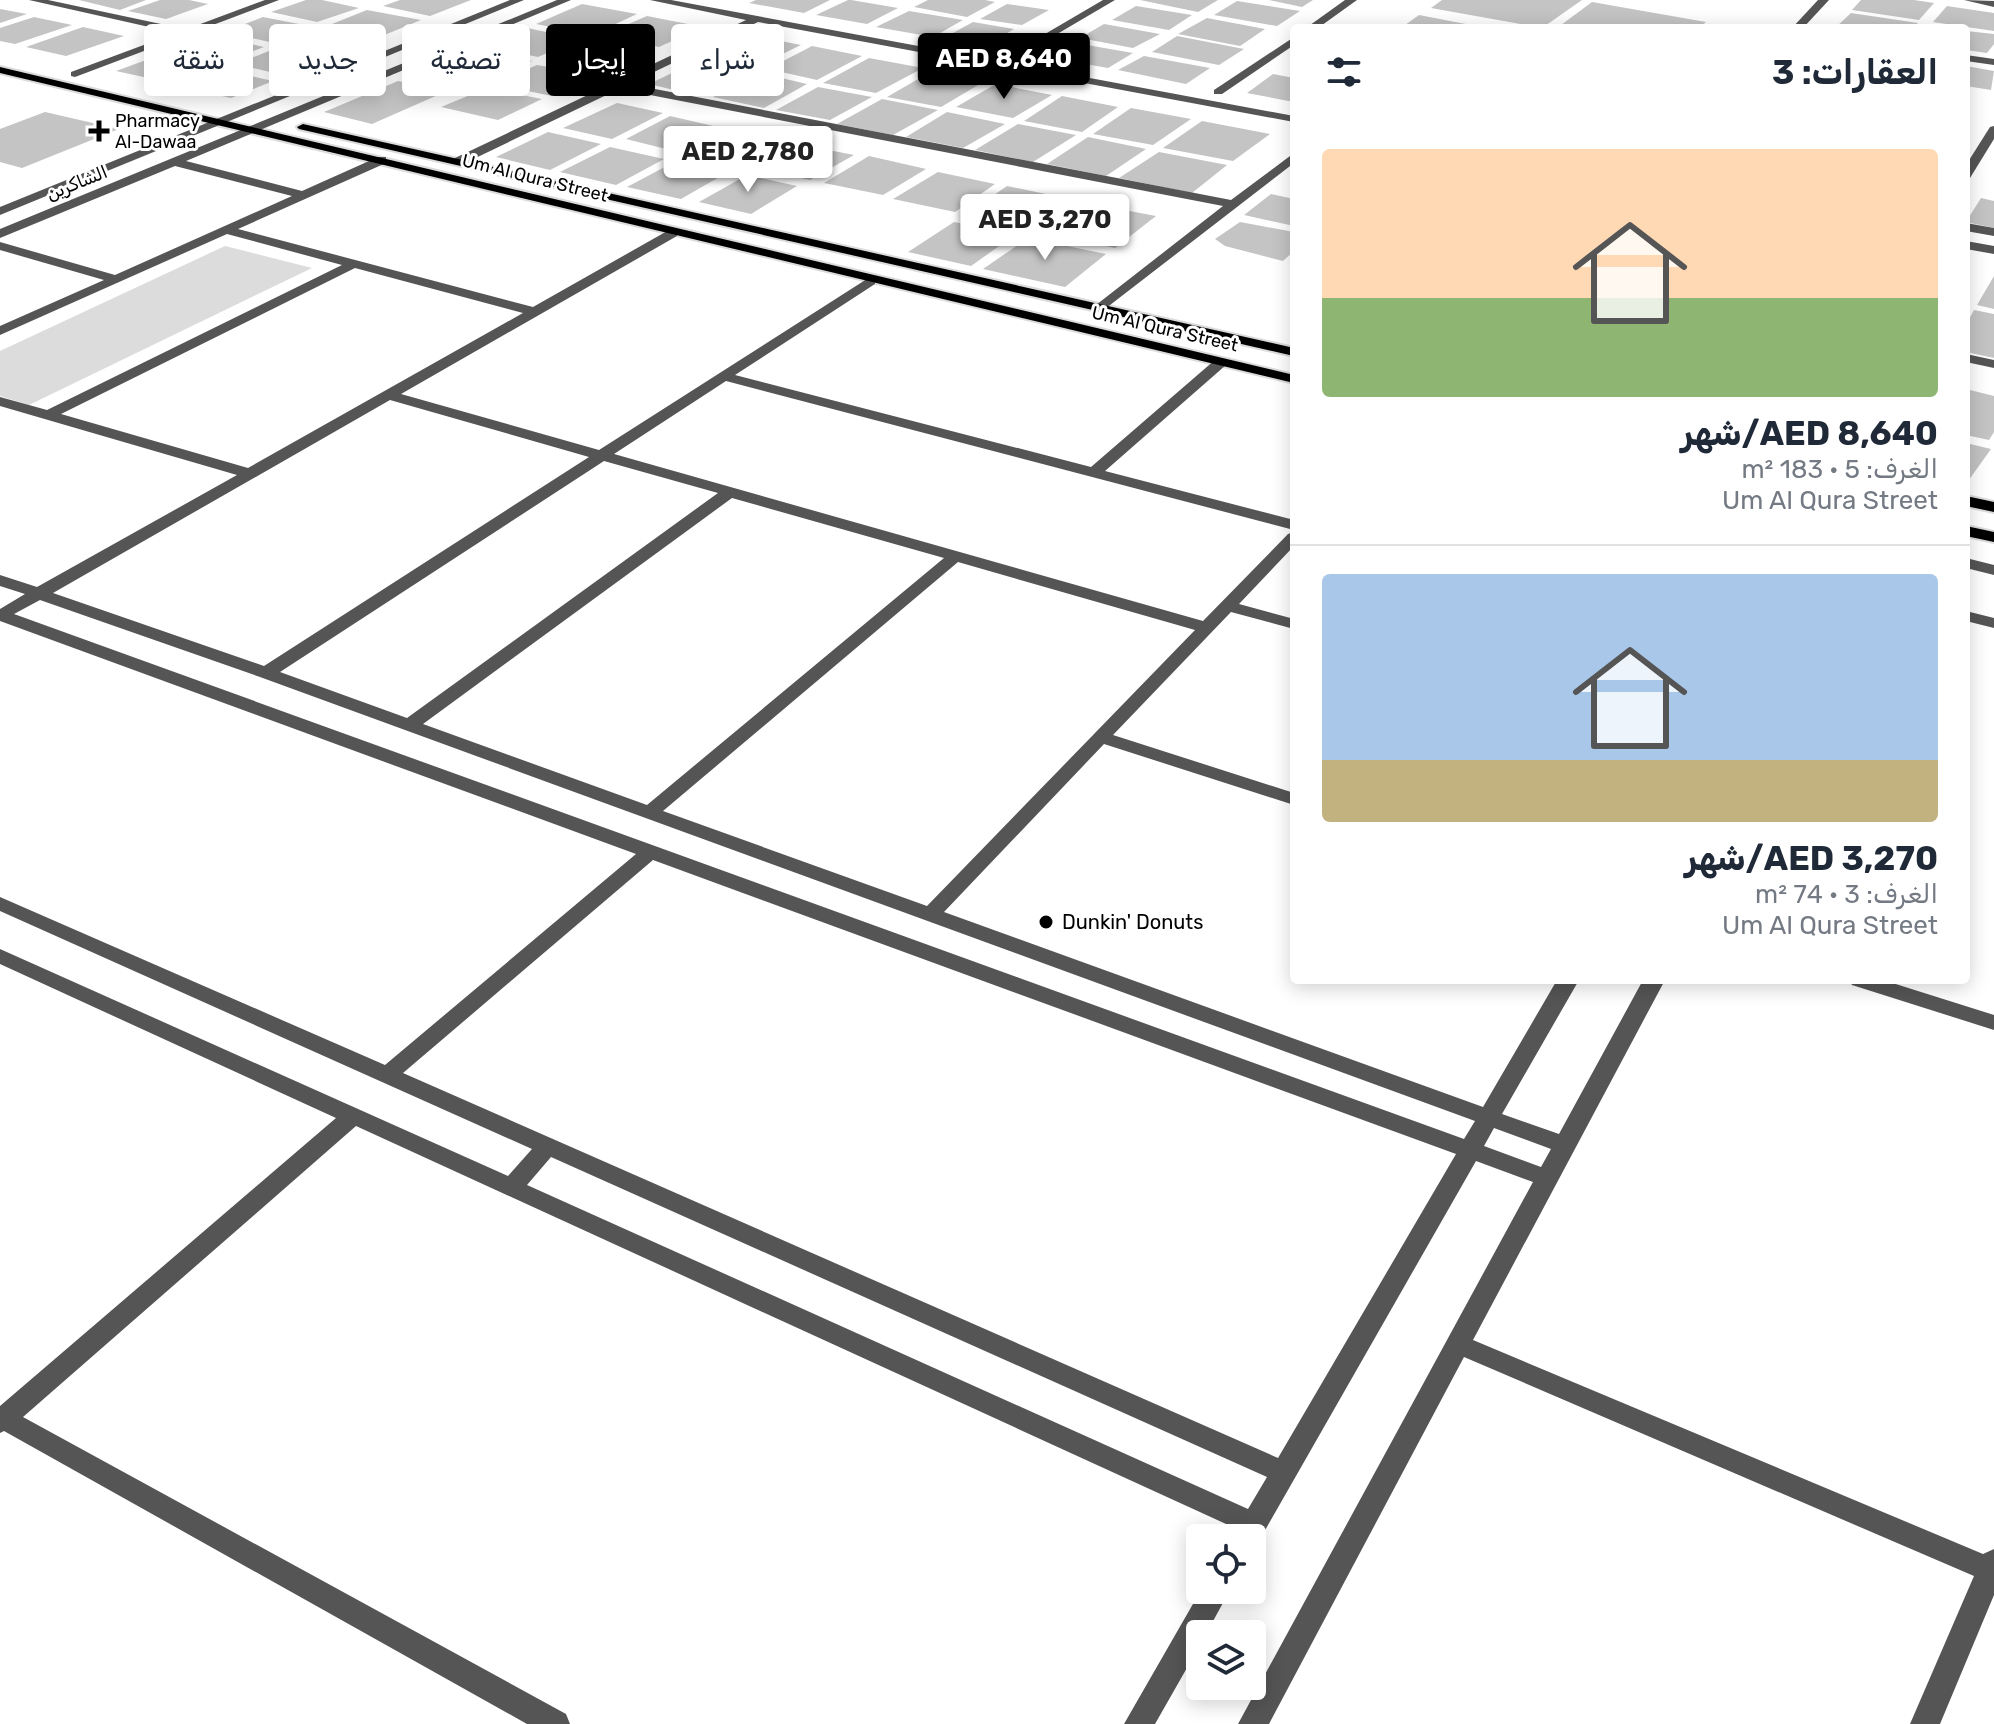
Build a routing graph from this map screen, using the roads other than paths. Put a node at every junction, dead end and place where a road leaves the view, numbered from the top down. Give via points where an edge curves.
1 (34, 0) edge
2 (255, 0) edge
3 (274, 0) edge
4 (519, 0) edge
5 (566, 0) edge
6 (655, 0) edge
7 (710, 0) edge
8 (1093, 0) edge
9 (1352, 0) edge
10 (1824, 0) edge
11 (1969, 0) edge
12 (1108, 1) edge
13 (1994, 4) edge
14 (756, 19) junction
15 (147, 24) edge
16 (191, 24) edge
17 (1317, 24) edge
18 (1801, 24) edge
19 (144, 43) edge
20 (1290, 43) edge
21 (1014, 55) junction
22 (0, 56) edge
23 (1970, 59) edge
24 (1994, 62) edge
25 (655, 67) edge
26 (0, 70) edge
27 (69, 73) junction
28 (655, 92) edge
29 (1218, 92) junction
30 (595, 96) edge
31 (1263, 100) dead end
32 (239, 113) junction
33 (1290, 118) edge
34 (275, 121) junction
35 (220, 122) junction
36 (1994, 129) edge
37 (253, 130) junction
38 (1980, 151) junction
39 (1994, 153) edge
40 (382, 160) junction
41 (1290, 160) edge
42 (459, 161) junction
43 (174, 162) junction
44 (1970, 168) edge
45 (303, 195) junction
46 (1231, 204) junction
47 (0, 211) edge
48 (1970, 228) edge
49 (227, 230) junction
50 (1994, 232) edge
51 (673, 233) junction
52 (0, 234) edge
53 (0, 246) edge
54 (1970, 246) edge
55 (1994, 250) edge
56 (353, 264) junction
57 (116, 279) junction
58 (870, 281) junction
59 (1101, 308) junction
60 (535, 312) junction
61 (0, 331) edge
62 (1290, 351) edge
63 (1970, 359) edge
64 (1221, 362) junction
65 (1994, 364) edge
66 (724, 376) junction
67 (1290, 378) edge
68 (390, 395) junction
69 (0, 401) edge
70 (48, 415) junction
71 (602, 455) junction
72 (1094, 473) junction
73 (251, 474) junction
74 (730, 492) junction
75 (1970, 502) edge
76 (1994, 507) edge
77 (1290, 524) edge
78 (1970, 532) edge
79 (1994, 537) edge
80 (1290, 541) edge
81 (956, 556) junction
82 (1970, 564) edge
83 (1994, 570) edge
84 (0, 580) edge
85 (40, 594) junction
86 (1228, 606) junction
87 (0, 615) edge
88 (1970, 617) edge
89 (1290, 623) edge
90 (1994, 623) edge
91 (1207, 628) junction
92 (266, 673) junction
93 (409, 725) junction
94 (1101, 737) junction
95 (1290, 798) edge
96 (650, 812) junction
97 (650, 852) junction
98 (0, 903) edge
99 (930, 914) junction
100 (0, 956) edge
101 (1566, 984) edge
102 (1652, 984) edge
103 (1872, 984) edge
104 (1994, 1023) edge
105 (387, 1075) junction
106 (353, 1116) junction
107 (1489, 1117) junction
108 (1565, 1145) junction
109 (548, 1146) junction
110 (1470, 1150) junction
111 (1547, 1178) junction
112 (511, 1188) junction
113 (1458, 1344) junction
114 (2, 1420) edge
115 (1284, 1473) junction
116 (1235, 1524) edge
117 (1254, 1524) edge
118 (1992, 1566) edge
119 (1208, 1604) edge
120 (555, 1724) edge
121 (1139, 1724) edge
122 (1253, 1724) edge
123 (1925, 1724) edge

1 - 15 street
2 - 16 street
3 - 27 street
4 - 32 street, الشاكرين
5 - 34 street, الشاكرين
6 - 14 street
7 - 21 street
8 - 12 street
9 - 17 street
10 - 18 street
11 - 13 street
12 - 21 street
14 - 25 street
14 - 33 street
19 - 27 street
20 - 29 street
21 - 29 street
22 - 27 main road, Um Al Qura Street
23 - 24 street
26 - 35 main road, Um Al Qura Street
27 - 32 main road, Um Al Qura Street
28 - 46 street
29 - 31 street
30 - 42 street
32 - 34 main road, Um Al Qura Street
32 - 35 street, الشاكرين
34 - 37 street, الشاكرين
34 - 42 main road, Um Al Qura Street
35 - 37 main road, Um Al Qura Street
35 - 47 street, الشاكرين
36 - 38 street
37 - 40 main road, Um Al Qura Street
37 - 43 street, الشاكرين
38 - 39 street
38 - 44 street
40 - 45 street
40 - 51 main road, Um Al Qura Street
41 - 46 street
42 - 59 main road, Um Al Qura Street
43 - 45 street
43 - 52 street, الشاكرين
45 - 49 street
46 - 59 street
48 - 50 street
49 - 56 street
49 - 57 street
51 - 58 main road, Um Al Qura Street
51 - 60 street
53 - 57 street
54 - 55 street
56 - 60 street
56 - 70 street
57 - 61 street
58 - 64 main road, Um Al Qura Street
58 - 66 street
59 - 62 main road, Um Al Qura Street
60 - 68 street
63 - 65 street
64 - 67 main road, Um Al Qura Street
64 - 72 street
66 - 71 street
66 - 72 street
68 - 71 street
68 - 73 street
69 - 70 street
70 - 73 street
71 - 74 street
71 - 92 street
72 - 77 street
73 - 85 street
74 - 81 street
74 - 93 street
75 - 76 main road
78 - 79 main road
80 - 86 street
81 - 91 street
81 - 96 street
82 - 83 street
84 - 85 street
85 - 87 street
85 - 92 street
86 - 89 street
86 - 91 street
87 - 97 street
88 - 90 street
91 - 94 street
92 - 93 street
93 - 96 street
94 - 95 street
94 - 99 street
96 - 99 street
97 - 105 street
97 - 110 street
98 - 105 street
99 - 107 street
100 - 106 street
101 - 107 street
102 - 108 street
103 - 104 street
105 - 109 street
106 - 112 street
106 - 114 street
107 - 108 street
107 - 110 street
108 - 111 street
109 - 112 street
109 - 115 street
110 - 111 street
110 - 115 street
111 - 113 street
112 - 116 street
113 - 118 street
113 - 122 street
114 - 120 street
115 - 117 street
118 - 123 street
119 - 121 street

